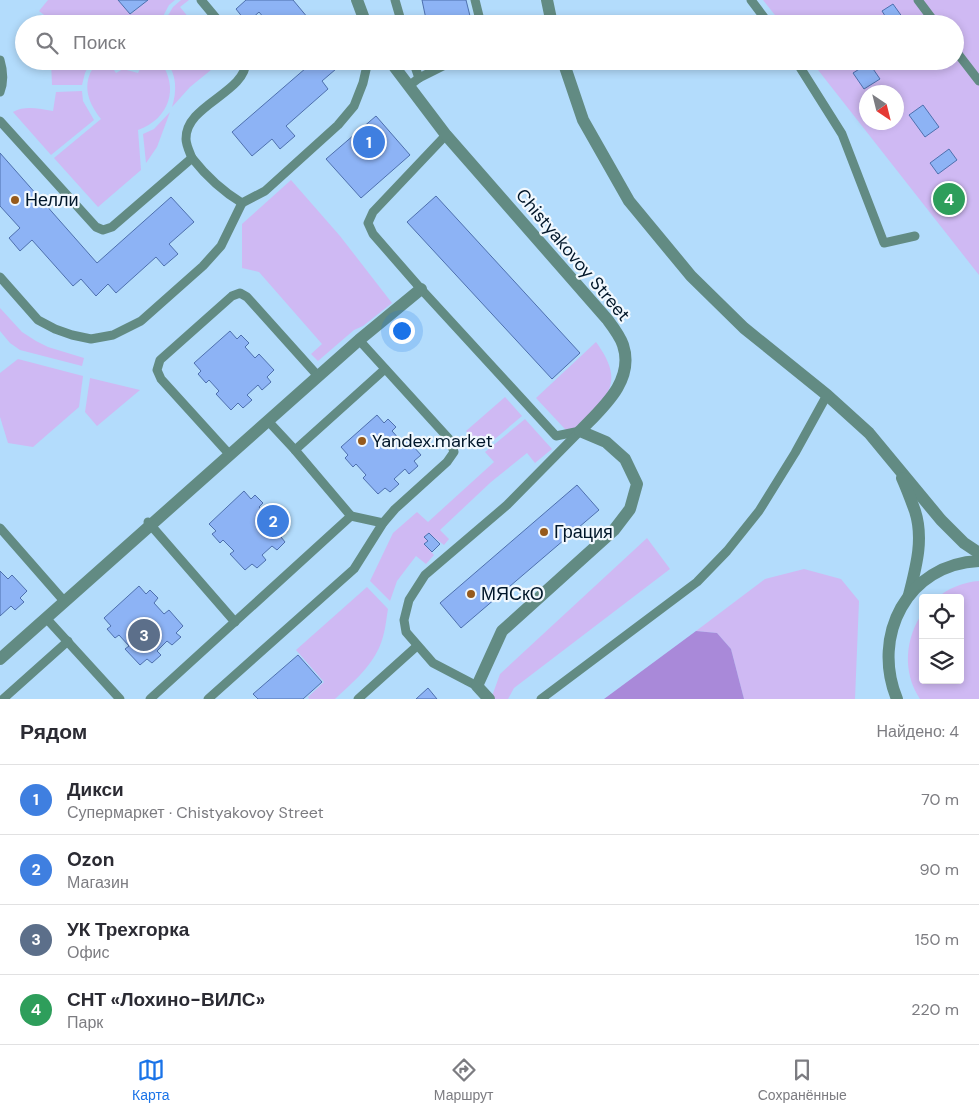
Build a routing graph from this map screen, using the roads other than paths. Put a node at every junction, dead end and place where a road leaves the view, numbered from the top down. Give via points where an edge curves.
1 (201, 0) edge
2 (356, 0) edge
3 (395, 0) edge
4 (475, 0) edge
5 (547, 0) edge
6 (751, 0) edge
7 (918, 0) edge
8 (214, 15) edge
9 (362, 15) edge
10 (399, 15) edge
11 (479, 15) edge
12 (550, 15) edge
13 (762, 15) edge
14 (929, 15) edge
15 (0, 60) edge
16 (964, 62) edge
17 (245, 70) edge
18 (366, 70) edge
19 (400, 70) edge
20 (413, 70) edge
21 (436, 70) edge
22 (566, 70) edge
23 (802, 70) edge
24 (979, 81) edge
25 (414, 82) junction
26 (0, 92) edge
27 (0, 121) edge
28 (446, 135) junction
29 (192, 158) junction
30 (242, 204) junction
31 (915, 236) dead end
32 (0, 277) edge
33 (421, 289) junction
34 (358, 340) junction
35 (385, 369) junction
36 (318, 376) junction
37 (827, 395) junction
38 (268, 421) junction
39 (580, 431) junction
40 (295, 450) junction
41 (230, 455) junction
42 (899, 469) junction
43 (351, 516) junction
44 (148, 523) junction
45 (383, 523) junction
46 (0, 528) edge
47 (979, 553) edge
48 (979, 561) edge
49 (909, 596) junction
50 (64, 601) junction
51 (46, 618) junction
52 (235, 622) junction
53 (68, 642) junction
54 (417, 646) junction
55 (0, 659) edge
56 (476, 686) junction
57 (3, 699) edge
58 (120, 699) edge
59 (150, 699) edge
60 (208, 699) edge
61 (358, 699) edge
62 (489, 699) edge
63 (541, 699) edge
64 (897, 699) edge

1 - 8 lane
2 - 9 street
3 - 10 lane
4 - 11 lane
5 - 12 street
6 - 13 lane
7 - 14 lane
15 - 26 lane
16 - 24 lane
17 - 29 lane via 197,115 189,127 186,140
18 - 30 lane via 354,106 338,125 265,191
19 - 25 street, Chistyakovoy Street
20 - 25 lane
21 - 25 lane
22 - 37 street via 583,120 629,201 691,276 744,328
23 - 31 lane via 842,134 884,243
25 - 28 street, Chistyakovoy Street
27 - 29 lane via 96,227 103,230 112,227
28 - 33 lane via 373,212 368,223 373,234
28 - 39 street, Chistyakovoy Street via 607,319 624,346 626,363 621,382 610,400
29 - 30 lane via 223,192
30 - 32 lane via 221,246 203,266 140,321 113,335 91,339 54,329 38,320
33 - 34 street
33 - 39 lane via 556,436
34 - 35 lane
34 - 36 street
35 - 40 lane
35 - 45 lane via 450,440 454,452
36 - 38 street
36 - 41 lane via 240,292 160,360 157,370 161,379
37 - 42 street via 869,433
37 - 63 lane via 759,511 697,582
38 - 40 lane
38 - 41 street
39 - 54 lane via 507,505 425,575 409,600 404,620 406,632
39 - 56 street via 606,442 625,459 637,484 630,509 614,530 502,631
40 - 43 lane
41 - 44 street
42 - 47 street via 941,520
42 - 49 street via 916,513 919,538 918,560
43 - 45 lane
43 - 52 lane
44 - 50 street
44 - 52 lane
45 - 60 lane via 354,569
46 - 50 lane
48 - 49 street via 953,565 936,573
49 - 64 street via 893,623 888,647 888,671
50 - 51 street
51 - 53 lane
51 - 55 street
52 - 59 lane
53 - 57 lane
53 - 58 lane
54 - 56 lane via 433,663
54 - 61 lane
56 - 62 street

